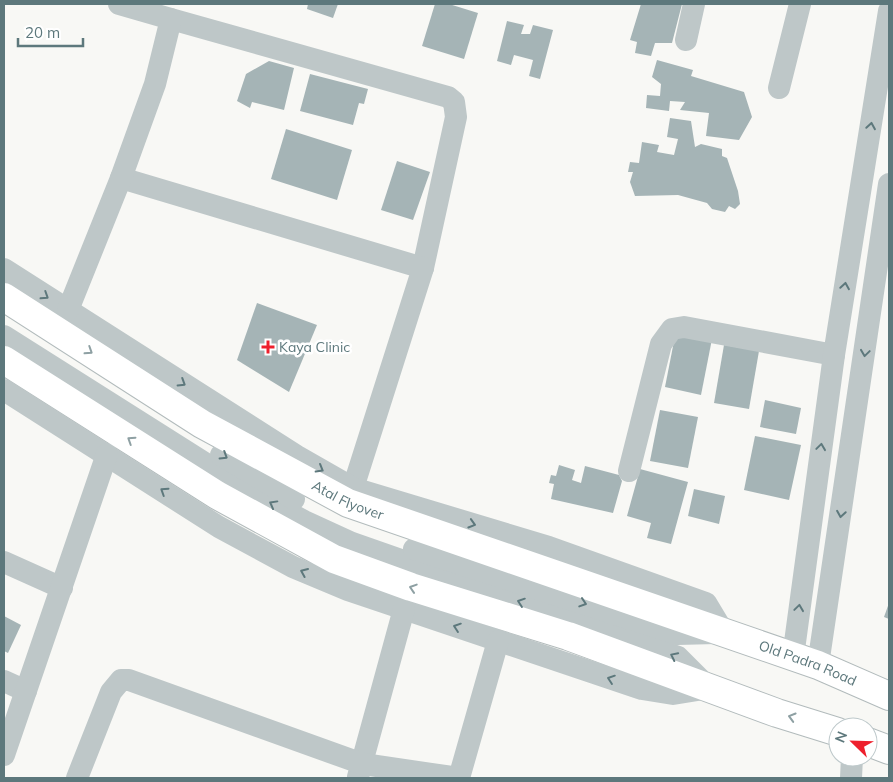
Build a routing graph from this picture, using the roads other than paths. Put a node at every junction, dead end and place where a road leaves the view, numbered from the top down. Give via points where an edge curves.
1 (120, 4) edge
2 (694, 4) edge
3 (800, 4) edge
4 (889, 11) edge
5 (171, 19) junction
6 (686, 40) dead end
7 (779, 88) dead end
8 (121, 178) junction
9 (889, 184) edge
10 (848, 262) junction
11 (423, 268) junction
12 (4, 270) edge
13 (883, 279) edge
14 (4, 297) edge
15 (68, 310) junction
16 (4, 320) edge
17 (4, 336) edge
18 (834, 355) junction
19 (4, 360) edge
20 (4, 390) edge
21 (107, 454) junction
22 (629, 471) dead end
23 (353, 488) junction
24 (4, 562) edge
25 (62, 588) junction
26 (404, 609) junction
27 (724, 633) junction
28 (498, 641) junction
29 (793, 657) junction
30 (818, 666) junction
31 (4, 682) edge
32 (710, 688) junction
33 (26, 691) junction
34 (889, 696) edge
35 (828, 729) edge
36 (4, 754) edge
37 (361, 771) edge
38 (77, 778) edge
39 (459, 778) edge

1 - 5 street
2 - 6 street
3 - 7 street
10 -> 4 street
5 - 8 street via 154,84
5 - 11 street via 448,97 454,102 456,117
8 - 11 street
8 - 15 street
9 - 13 street
10 - 13 street
18 -> 10 street
11 - 23 street
12 -> 15 street
13 -> 30 street
14 -> 27 main road, Atal Flyover via 202,424 348,503
15 -> 23 street via 297,456
16 -> 27 street via 313,510 396,543 676,634
32 -> 17 street via 678,657 352,543 304,522 249,491
18 - 22 street via 684,327 672,329 661,344
29 -> 18 street
32 -> 19 main road via 568,636 411,588 334,559 217,495
20 - 21 street
21 - 25 street
26 -> 21 street via 293,567 219,527
23 -> 27 street via 549,547 706,603
24 - 25 street
25 - 33 street
28 -> 26 street
26 - 37 street
27 - 29 main road, Old Padra Road
32 -> 28 street via 673,694 642,689
28 - 39 street
29 - 30 main road, Old Padra Road
30 - 34 main road, Old Padra Road
31 - 33 street
35 -> 32 main road
33 - 36 street
37 - 38 street via 122,680 111,692
37 - 39 street

